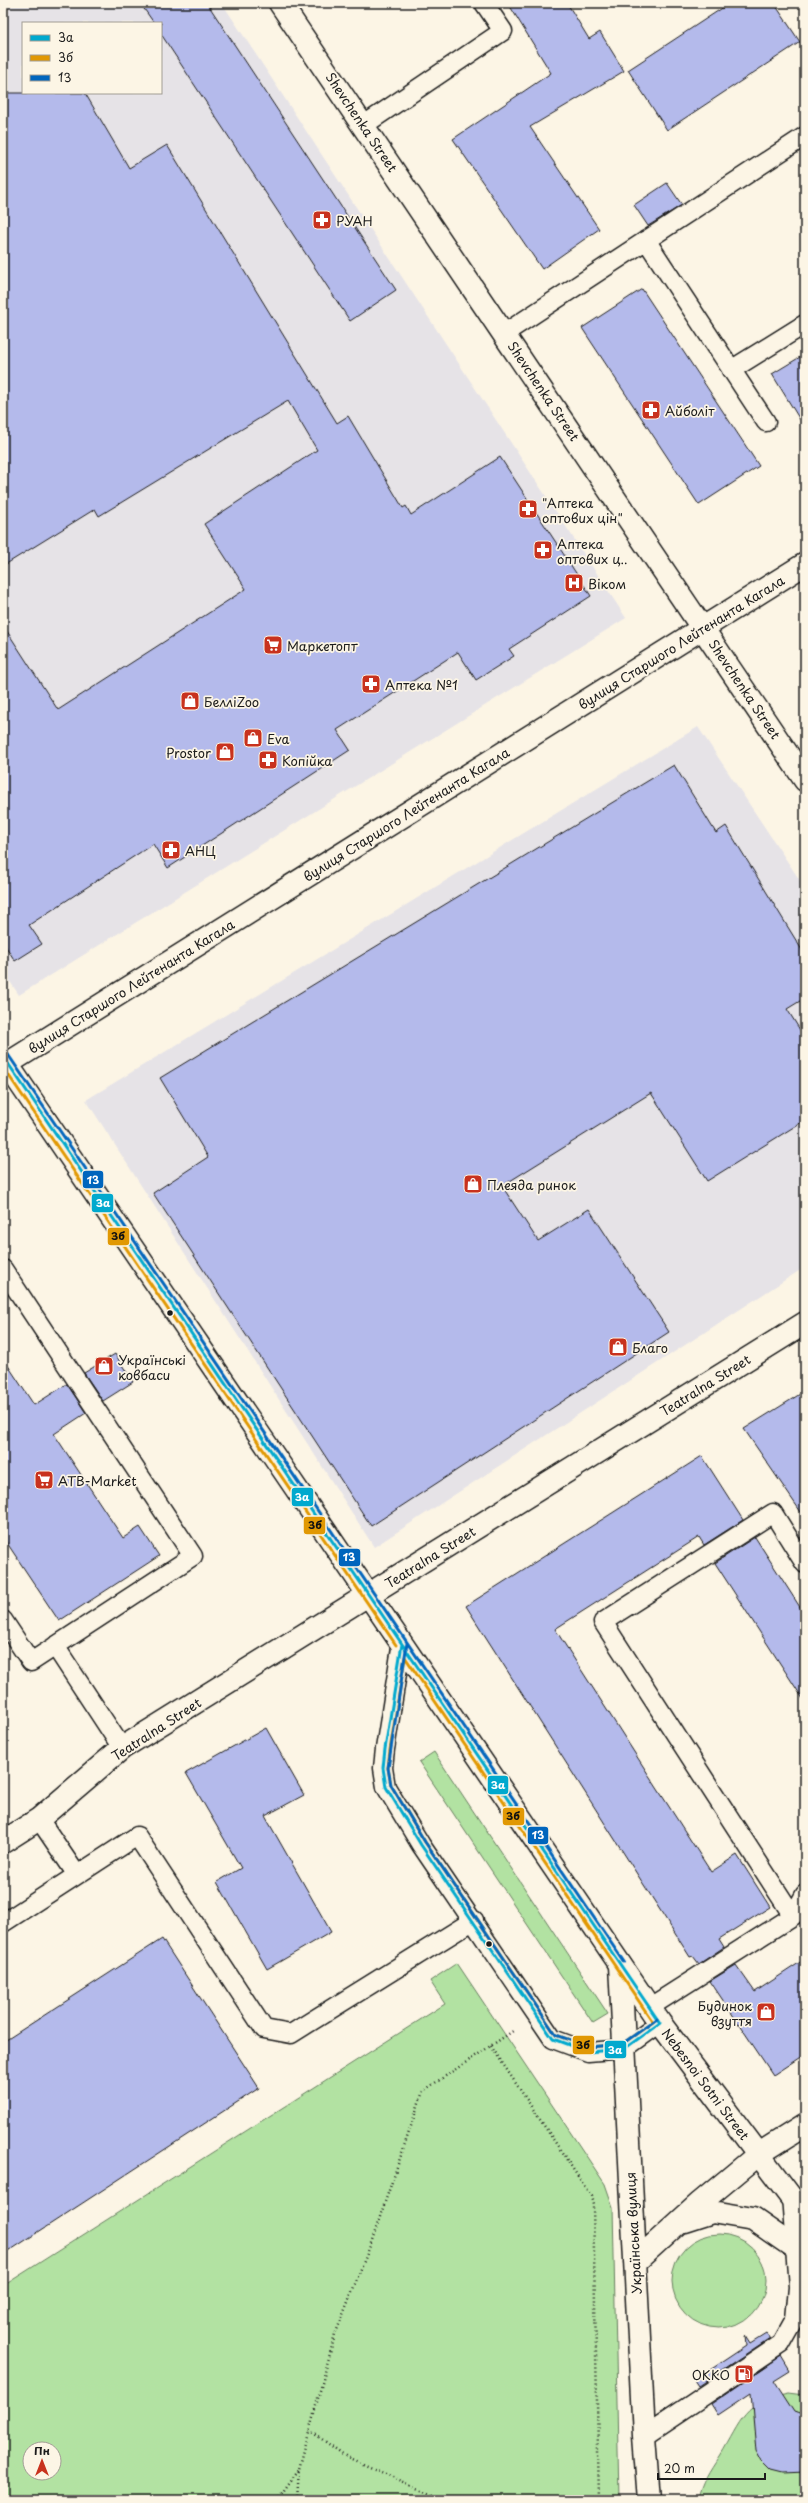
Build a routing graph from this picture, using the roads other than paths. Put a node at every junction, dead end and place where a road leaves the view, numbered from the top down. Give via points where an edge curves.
1 (280, 3) edge
2 (484, 3) edge
3 (364, 125) junction
4 (805, 136) edge
5 (646, 240) junction
6 (805, 324) edge
7 (505, 333) junction
8 (732, 370) junction
9 (766, 422) dead end
10 (805, 564) edge
11 (704, 627) junction
12 (805, 780) edge
13 (5, 1060) edge
14 (3, 1269) edge
15 (805, 1323) edge
16 (805, 1564) edge
17 (370, 1595) junction
18 (3, 1620) edge
19 (402, 1642) junction
20 (55, 1646) junction
21 (122, 1748) junction
22 (39, 1819) junction
23 (3, 1842) edge
24 (77, 1875) junction
25 (805, 1894) edge
26 (793, 1916) junction
27 (474, 1920) junction
28 (3, 1923) edge
29 (620, 1965) junction
30 (655, 2015) junction
31 (624, 2049) junction
32 (805, 2125) edge
33 (759, 2154) junction
34 (791, 2196) junction
35 (805, 2216) edge
36 (677, 2223) junction
37 (800, 2251) edge
38 (635, 2262) junction
39 (644, 2436) junction
40 (649, 2500) edge

1 - 3 main road, Shevchenka Street
2 - 3 lane via 503,31
3 - 7 main road, Shevchenka Street
4 - 5 lane
5 - 7 lane
5 - 8 lane
6 - 8 lane
7 - 11 main road, Shevchenka Street
8 - 9 lane
10 - 11 main road, вулиця Старшого Лейтенанта Кагала
11 - 12 main road, Shevchenka Street
11 - 13 main road, вулиця Старшого Лейтенанта Кагала
13 - 17 main road, Nebesnoi Sotni Street
14 - 20 lane via 192,1556
15 - 17 main road, Teatralna Street
16 - 26 lane via 773,1513 603,1622
17 - 19 main road, Nebesnoi Sotni Street
17 - 21 main road, Teatralna Street
18 - 20 lane via 30,1662
19 - 27 lane via 385,1748 383,1768 386,1787 421,1845
19 - 29 main road, Nebesnoi Sotni Street
20 - 21 lane
21 - 22 main road, Teatralna Street
22 - 23 main road, Teatralna Street
22 - 24 lane
24 - 27 lane via 137,1836 264,2029 291,2034
24 - 28 lane
25 - 26 lane
26 - 30 lane
27 - 31 lane via 553,2039 588,2052
29 - 30 main road, Nebesnoi Sotni Street
29 - 31 main road, Українська вулиця
30 - 31 lane
30 - 33 main road, Nebesnoi Sotni Street
31 - 38 main road, Українська вулиця
32 - 33 main road
33 - 34 main road, Nebesnoi Sotni Street
33 - 36 main road
34 - 35 main road, Nebesnoi Sotni Street
34 - 37 lane
36 - 37 main road via 712,2212 753,2219
36 - 38 main road
37 - 39 lane via 795,2319 781,2344
38 - 39 main road, Українська вулиця
39 - 40 main road, Українська вулиця

